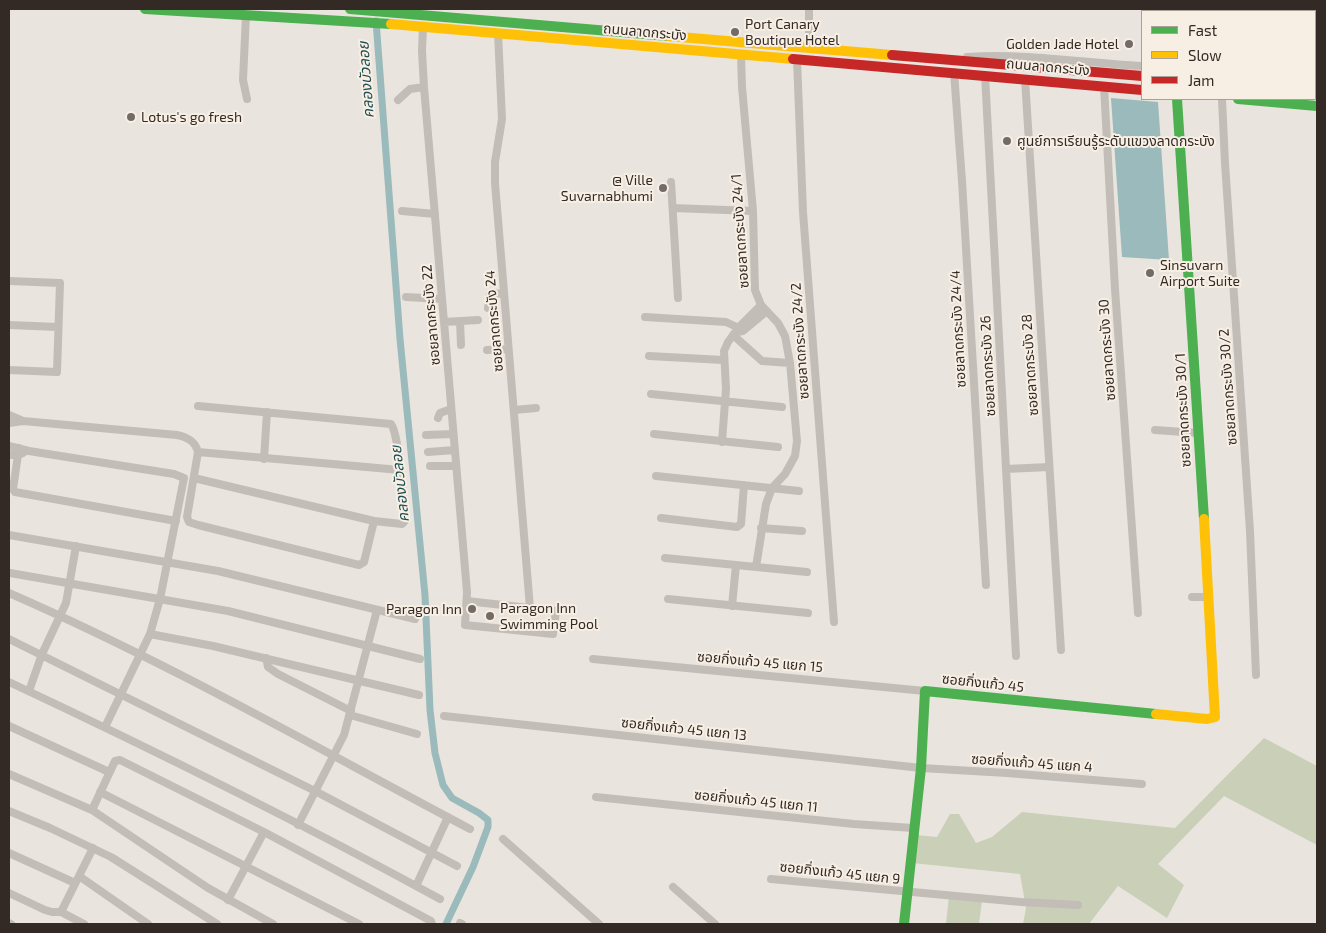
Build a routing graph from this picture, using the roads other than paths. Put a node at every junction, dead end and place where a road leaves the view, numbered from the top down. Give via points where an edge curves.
1 (145, 9) edge
2 (350, 9) edge
3 (809, 9) edge
4 (189, 10) edge
5 (246, 16) junction
6 (423, 26) junction
7 (498, 33) junction
8 (809, 48) junction
9 (741, 54) junction
10 (904, 56) junction
11 (797, 59) junction
12 (933, 59) junction
13 (1141, 66) edge
14 (904, 68) junction
15 (954, 72) junction
16 (1141, 74) edge
17 (985, 75) junction
18 (1025, 79) junction
19 (1104, 86) junction
20 (424, 87) junction
21 (1141, 90) edge
22 (247, 99) dead end
23 (398, 100) dead end
24 (1177, 100) edge
25 (1222, 100) edge
26 (1249, 100) edge
27 (1317, 106) edge
28 (671, 182) dead end
29 (673, 208) junction
30 (402, 211) dead end
31 (753, 211) junction
32 (435, 214) junction
33 (9, 281) edge
34 (504, 293) junction
35 (406, 297) dead end
36 (678, 298) dead end
37 (442, 299) junction
38 (488, 308) dead end
39 (764, 308) junction
40 (645, 317) dead end
41 (478, 320) dead end
42 (460, 321) junction
43 (444, 322) junction
44 (9, 325) edge
45 (58, 327) junction
46 (738, 331) junction
47 (461, 344) dead end
48 (508, 349) junction
49 (487, 350) dead end
50 (650, 356) dead end
51 (724, 360) junction
52 (790, 363) junction
53 (9, 370) edge
54 (651, 394) dead end
55 (726, 402) junction
56 (198, 406) dead end
57 (782, 407) dead end
58 (536, 408) dead end
59 (451, 409) junction
60 (514, 410) junction
61 (267, 412) junction
62 (9, 415) edge
63 (438, 418) dead end
64 (23, 421) junction
65 (9, 423) edge
66 (1155, 430) dead end
67 (1198, 433) junction
68 (454, 434) junction
69 (654, 434) dead end
70 (426, 435) dead end
71 (722, 442) junction
72 (9, 446) edge
73 (778, 448) dead end
74 (455, 450) junction
75 (18, 452) junction
76 (198, 452) junction
77 (428, 452) dead end
78 (9, 454) edge
79 (264, 459) junction
80 (430, 466) dead end
81 (456, 466) junction
82 (1049, 467) junction
83 (1006, 469) junction
84 (400, 470) junction
85 (656, 476) dead end
86 (194, 478) junction
87 (744, 485) junction
88 (772, 488) junction
89 (798, 491) dead end
90 (661, 518) dead end
91 (176, 520) junction
92 (374, 521) junction
93 (761, 528) junction
94 (802, 531) dead end
95 (9, 535) edge
96 (76, 546) junction
97 (665, 558) dead end
98 (168, 562) junction
99 (736, 565) junction
100 (756, 567) junction
101 (807, 572) dead end
102 (10, 573) edge
103 (70, 583) junction
104 (986, 585) dead end
105 (9, 593) edge
106 (1192, 597) dead end
107 (1208, 597) junction
108 (160, 599) junction
109 (668, 599) dead end
110 (467, 601) junction
111 (732, 606) junction
112 (530, 608) junction
113 (377, 610) junction
114 (808, 613) dead end
115 (1138, 613) dead end
116 (61, 616) junction
117 (415, 619) dead end
118 (834, 622) dead end
119 (150, 634) junction
120 (9, 639) edge
121 (368, 645) junction
122 (1061, 650) dead end
123 (42, 654) junction
124 (140, 655) junction
125 (1016, 656) dead end
126 (266, 658) junction
127 (420, 659) dead end
128 (593, 659) dead end
129 (1256, 675) dead end
130 (359, 680) junction
131 (9, 682) edge
132 (29, 691) junction
133 (925, 691) junction
134 (121, 695) junction
135 (419, 695) dead end
136 (350, 713) junction
137 (444, 716) dead end
138 (1213, 719) joint
139 (9, 726) edge
140 (105, 727) junction
141 (417, 734) dead end
142 (334, 755) junction
143 (921, 768) junction
144 (109, 772) junction
145 (9, 774) edge
146 (1142, 784) dead end
147 (100, 792) junction
148 (315, 792) junction
149 (596, 797) dead end
150 (92, 810) junction
151 (9, 811) edge
152 (448, 817) junction
153 (298, 825) junction
154 (913, 828) junction
155 (470, 829) dead end
156 (264, 832) junction
157 (503, 839) dead end
158 (93, 848) junction
159 (9, 853) edge
160 (432, 853) junction
161 (246, 865) junction
162 (457, 866) dead end
163 (771, 878) dead end
164 (77, 879) junction
165 (416, 886) junction
166 (673, 888) dead end
167 (907, 892) junction
168 (9, 893) edge
169 (440, 899) dead end
170 (228, 900) junction
171 (1078, 905) dead end
172 (61, 912) junction
173 (84, 924) edge
174 (148, 924) edge
175 (217, 924) edge
176 (274, 924) edge
177 (359, 924) edge
178 (432, 924) edge
179 (599, 924) edge
180 (715, 924) edge
181 (904, 924) edge

1 - 4 main road, ถนนลาดกระบัง
2 - 8 main road, ถนนลาดกระบัง
3 - 8 street
4 - 5 main road, ถนนลาดกระบัง
5 - 6 main road, ถนนลาดกระบัง
5 - 22 street via 243,80
6 - 7 main road, ถนนลาดกระบัง
6 - 20 street, ซอยลาดกระบัง 22
7 - 9 main road, ถนนลาดกระบัง
7 - 34 street, ซอยลาดกระบัง 24 via 502,119 495,170
8 - 10 main road, ถนนลาดกระบัง
9 - 11 main road, ถนนลาดกระบัง
9 - 31 street, ซอยลาดกระบัง 24/1
10 - 12 main road, ถนนลาดกระบัง
10 - 14 main road
11 - 14 main road, ถนนลาดกระบัง
11 - 118 street, ซอยลาดกระบัง 24/2 via 803,203
12 - 13 street via 1023,56
12 - 16 main road, ถนนลาดกระบัง
14 - 15 main road, ถนนลาดกระบัง
15 - 17 main road, ถนนลาดกระบัง
15 - 104 street, ซอยลาดกระบัง 24/4
17 - 18 main road, ถนนลาดกระบัง
17 - 83 street, ซอยลาดกระบัง 26
18 - 19 main road, ถนนลาดกระบัง
18 - 82 street, ซอยลาดกระบัง 28
19 - 21 main road, ถนนลาดกระบัง
19 - 115 street, ซอยลาดกระบัง 30
20 - 23 street via 410,89
20 - 32 street, ซอยลาดกระบัง 22
24 - 67 main road, ซอยลาดกระบัง 30/1
25 - 129 street, ซอยลาดกระบัง 30/2
26 - 27 main road
28 - 29 street
29 - 31 street
29 - 36 street
30 - 32 street
31 - 39 street, ซอยลาดกระบัง 24/1 via 754,279 756,295
32 - 37 street, ซอยลาดกระบัง 22
33 - 45 street via 60,283
34 - 38 street via 490,294
34 - 48 street, ซอยลาดกระบัง 24
35 - 37 street
37 - 43 street, ซอยลาดกระบัง 22
39 - 46 street
39 - 52 street, ซอยลาดกระบัง 24/1 via 783,330
40 - 46 street via 726,322
41 - 42 street
42 - 43 street
42 - 47 street
43 - 59 street, ซอยลาดกระบัง 22
44 - 45 street
45 - 53 street via 57,372
46 - 51 street via 726,346
46 - 52 street via 762,361
48 - 49 street
48 - 60 street, ซอยลาดกระบัง 24
50 - 51 street
51 - 55 street
52 - 88 street, ซอยลาดกระบัง 24/1 via 797,441 795,456
54 - 55 street
55 - 57 street
55 - 71 street
56 - 61 street
58 - 60 street
59 - 63 street via 440,413
59 - 68 street, ซอยลาดกระบัง 22
60 - 112 street, ซอยลาดกระบัง 24
61 - 79 street
61 - 84 street via 391,424 395,431
62 - 64 street
64 - 65 street
64 - 76 street via 177,435 194,443
66 - 67 street
67 - 107 main road, ซอยลาดกระบัง 30/1
68 - 70 street
68 - 74 street, ซอยลาดกระบัง 22
69 - 71 street
71 - 73 street
72 - 75 street
74 - 77 street
74 - 81 street, ซอยลาดกระบัง 22
75 - 78 street
75 - 91 street via 15,492
75 - 91 street via 29,451 181,476 184,480
76 - 79 street
76 - 86 street
79 - 84 street
80 - 81 street
81 - 110 street, ซอยลาดกระบัง 22
82 - 83 street
82 - 122 street, ซอยลาดกระบัง 28
83 - 125 street, ซอยลาดกระบัง 26
84 - 92 street via 404,522
85 - 87 street
86 - 92 street
86 - 92 street via 187,517 192,523 359,565 364,562
87 - 88 street
87 - 90 street via 741,524 737,528
88 - 89 street
88 - 93 street, ซอยลาดกระบัง 24/1
91 - 98 street
93 - 94 street
93 - 100 street, ซอยลาดกระบัง 24/1
95 - 96 street
96 - 98 street
96 - 103 street
97 - 99 street
98 - 108 street
98 - 113 street
99 - 100 street
99 - 111 street
100 - 101 street
102 - 103 street
103 - 108 street
103 - 116 street
105 - 116 street
106 - 107 street
107 - 138 main road, ซอยลาดกระบัง 30/1
108 - 119 street
108 - 121 street via 228,611
109 - 111 street
110 - 112 street
110 - 112 street, ซอยลาดกระบัง 22 via 465,625 553,634 556,611
111 - 114 street
113 - 117 street
113 - 121 street
116 - 123 street
116 - 124 street
119 - 124 street
119 - 126 street
120 - 123 street
121 - 127 street
121 - 130 street
123 - 132 street
123 - 134 street
124 - 134 street
124 - 142 street
126 - 130 street
126 - 136 street via 268,667 278,674
128 - 133 street, ซอยกิ่งแก้ว 45 แยก 15
130 - 135 street
130 - 136 street
131 - 132 street
132 - 140 street
133 - 138 main road, ซอยกิ่งแก้ว 45
133 - 143 main road, ซอยกิ่งแก้ว 45
134 - 140 street
134 - 148 street
136 - 141 street
136 - 142 street via 344,736
137 - 143 street, ซอยกิ่งแก้ว 45 แยก 13
139 - 144 street
140 - 153 street
142 - 148 street
142 - 152 street
143 - 146 street, ซอยกิ่งแก้ว 45 แยก 4
143 - 154 main road, ซอยกิ่งแก้ว 45
144 - 147 street
144 - 156 street via 115,761 120,760
145 - 150 street
147 - 150 street
147 - 161 street
148 - 153 street
148 - 160 street
149 - 154 street, ซอยกิ่งแก้ว 45 แยก 11
150 - 170 street
151 - 158 street
152 - 155 street
152 - 160 street
153 - 165 street
154 - 167 main road, ซอยกิ่งแก้ว 45
156 - 161 street
156 - 178 street
157 - 179 street
158 - 164 street
158 - 175 street
159 - 164 street
160 - 162 street
160 - 165 street
161 - 170 street
161 - 177 street
163 - 167 street, ซอยกิ่งแก้ว 45 แยก 9
164 - 172 street
164 - 174 street
165 - 169 street
166 - 180 street
167 - 171 street, ซอยกิ่งแก้ว 45 แยก 9
167 - 181 main road, ซอยกิ่งแก้ว 45
168 - 172 street via 45,910
170 - 176 street
172 - 173 street

